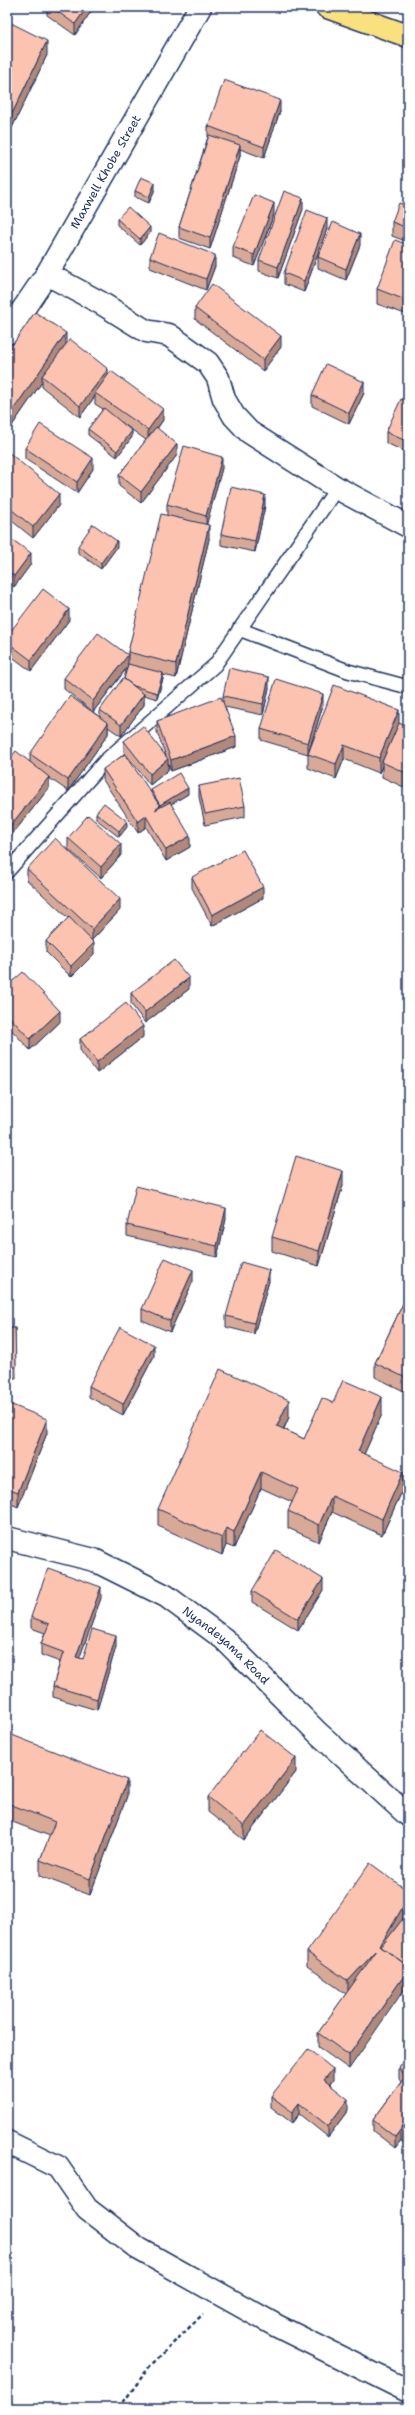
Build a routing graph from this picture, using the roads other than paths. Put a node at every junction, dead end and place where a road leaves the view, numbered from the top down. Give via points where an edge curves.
1 (200, 7) edge
2 (328, 7) edge
3 (408, 36) edge
4 (46, 274) junction
5 (7, 333) edge
6 (337, 488) junction
7 (408, 526) edge
8 (239, 629) junction
9 (408, 687) edge
10 (7, 872) edge
11 (7, 1538) edge
12 (408, 1815) edge
13 (7, 2142) edge
14 (408, 2391) edge

1 - 4 street, Maxwell Khobe Street
2 - 3 highway
4 - 5 street, Maxwell Khobe Street
4 - 6 street via 101,303 146,331 169,335 208,363 218,378 224,399 234,416 250,432
6 - 7 street
6 - 8 lane
8 - 9 lane via 348,671
8 - 10 lane via 215,665 105,761
11 - 12 street, Nyandeyama Road via 94,1560 166,1596 224,1639 318,1734
13 - 14 street via 58,2167 86,2209 139,2249 223,2297

